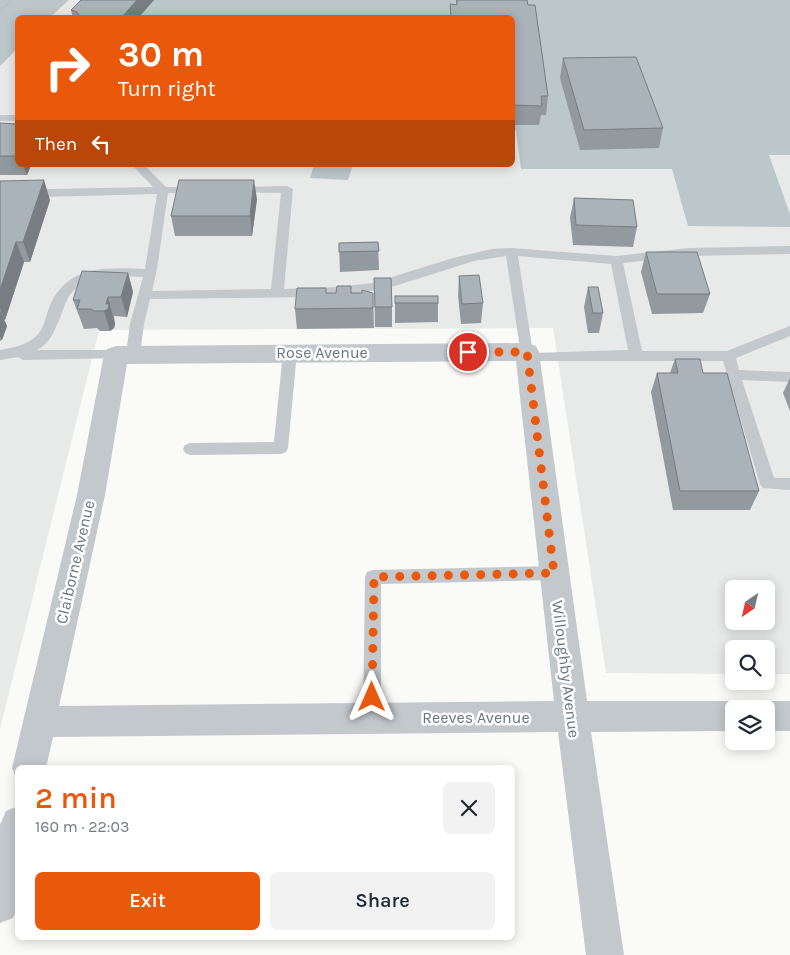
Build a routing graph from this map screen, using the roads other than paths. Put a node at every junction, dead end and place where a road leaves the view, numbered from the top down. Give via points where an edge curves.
1 (0, 118) edge
2 (15, 118) edge
3 (142, 167) edge
4 (164, 190) junction
5 (0, 194) edge
6 (790, 250) edge
7 (511, 252) junction
8 (616, 260) junction
9 (150, 273) junction
10 (277, 293) junction
11 (145, 295) junction
12 (790, 331) edge
13 (290, 352) junction
14 (125, 354) junction
15 (6, 355) edge
16 (527, 355) junction
17 (636, 356) junction
18 (728, 356) junction
19 (734, 375) junction
20 (790, 377) edge
21 (190, 448) dead end
22 (790, 484) edge
23 (554, 573) junction
24 (725, 716) edge
25 (775, 716) edge
26 (790, 716) edge
27 (372, 717) junction
28 (572, 718) junction
29 (39, 722) junction
30 (30, 765) edge
31 (15, 837) edge
32 (0, 905) edge
33 (605, 955) edge

1 - 2 lane
3 - 4 lane
4 - 5 lane
4 - 9 lane
4 - 10 lane via 287,189
6 - 8 lane via 689,252
7 - 8 lane
7 - 10 lane via 492,252 460,259 373,287
7 - 16 lane
8 - 17 lane
9 - 11 lane
9 - 15 lane via 99,273 83,278 64,294 48,334 40,344 30,350
10 - 11 lane
11 - 14 lane
12 - 18 lane
13 - 14 street, Rose Avenue
13 - 16 street, Rose Avenue
13 - 21 lane via 281,448
14 - 15 lane
14 - 29 street, Claiborne Avenue
16 - 17 lane
16 - 23 street, Willoughby Avenue
17 - 18 lane
18 - 19 lane
19 - 20 lane
19 - 22 lane via 768,484
23 - 27 lane via 374,577
23 - 28 street, Willoughby Avenue
24 - 28 street, Reeves Avenue
25 - 26 street
27 - 28 street, Reeves Avenue
27 - 29 street, Reeves Avenue
28 - 33 street, Willoughby Avenue
29 - 30 street, Claiborne Avenue
31 - 32 street

